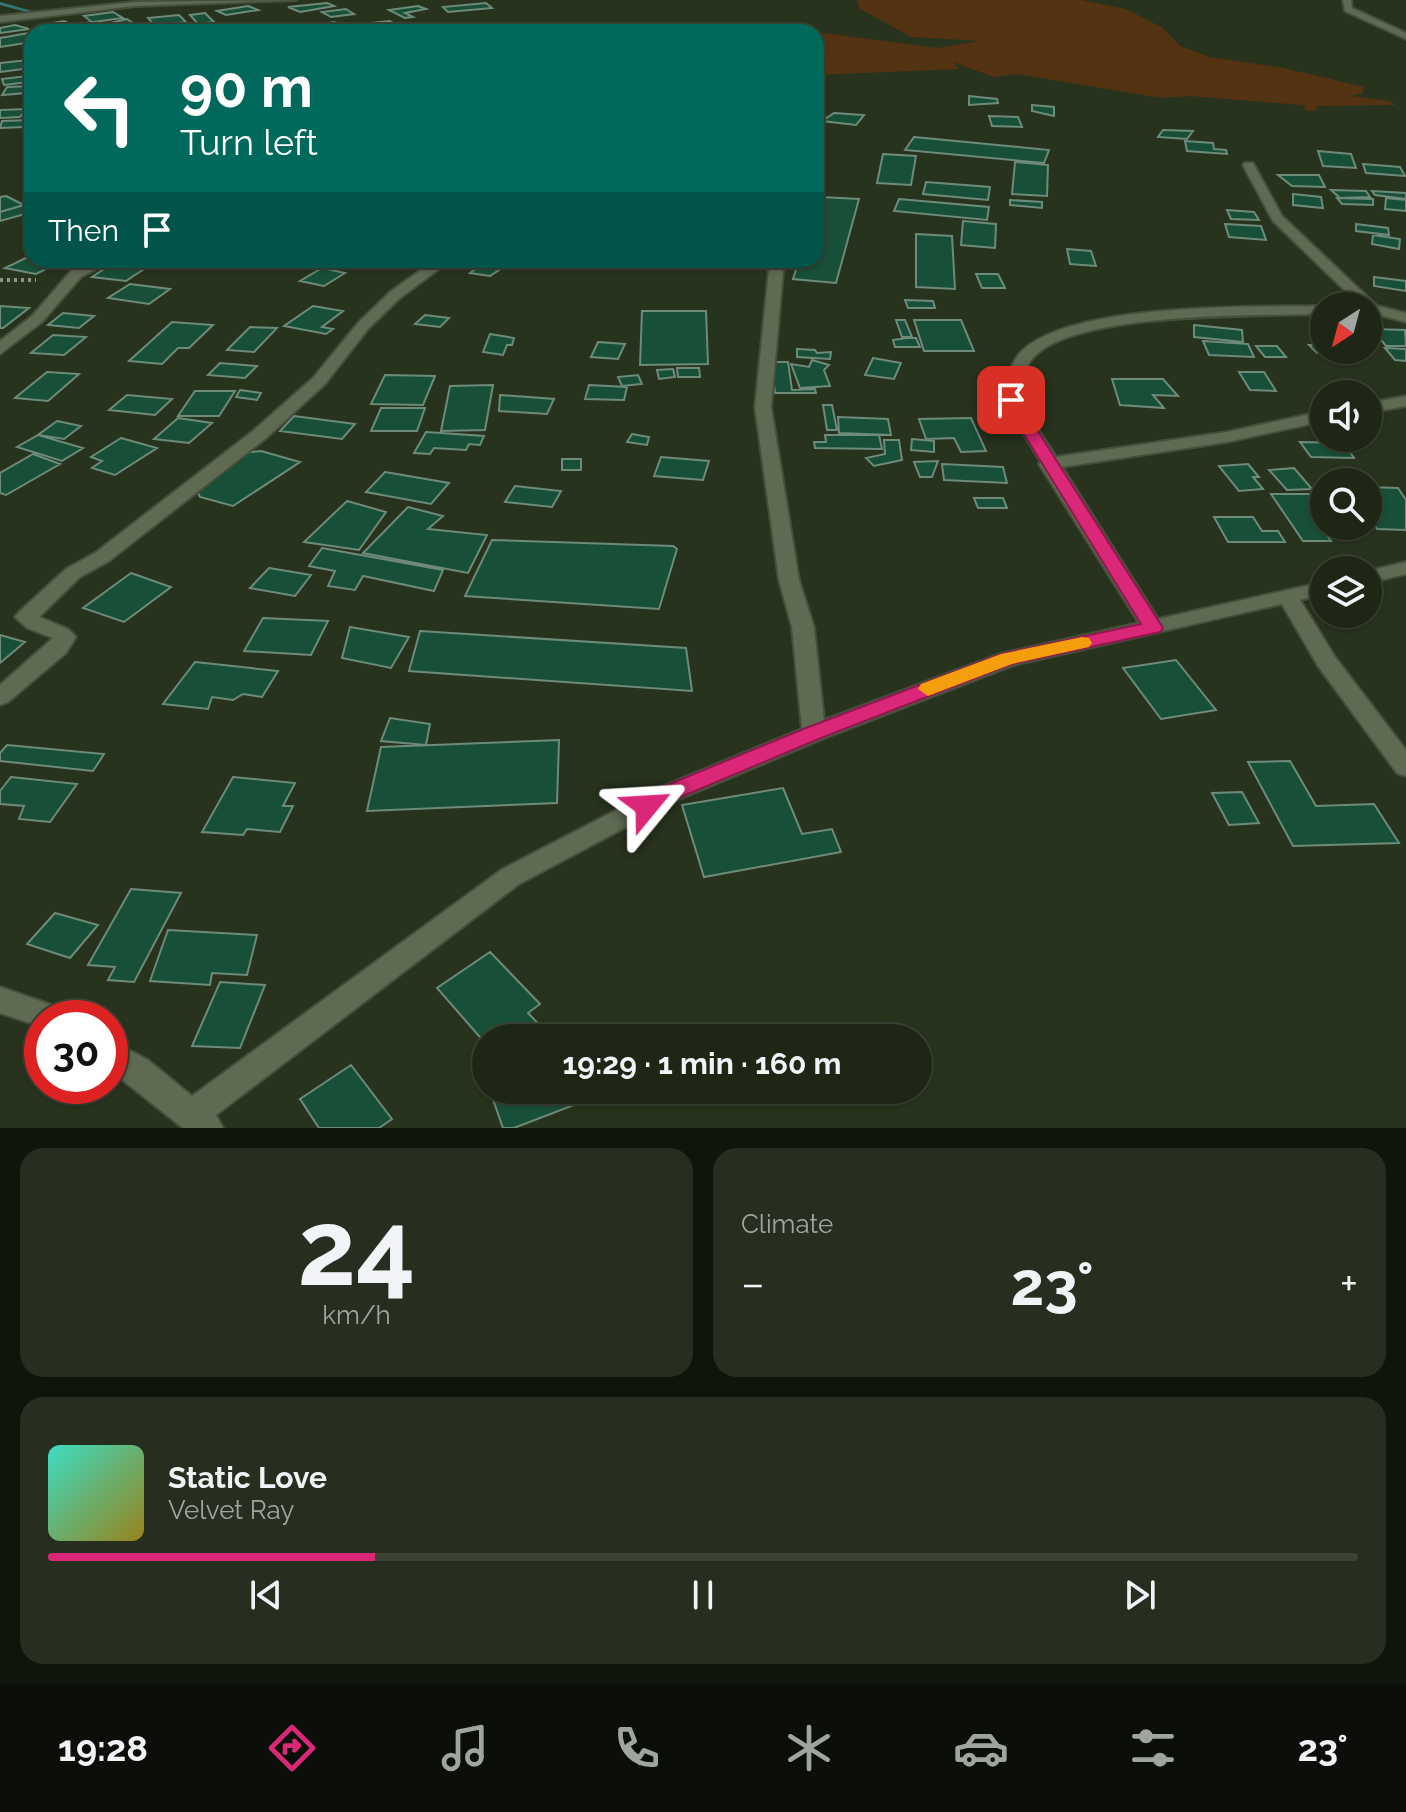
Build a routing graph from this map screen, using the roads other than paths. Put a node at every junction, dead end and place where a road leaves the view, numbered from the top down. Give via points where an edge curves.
1 (292, 0) edge
2 (1347, 0) edge
3 (0, 19) edge
4 (1406, 36) edge
5 (1249, 165) dead end
6 (89, 268) edge
7 (433, 268) edge
8 (776, 268) edge
9 (1353, 292) edge
10 (1310, 311) edge
11 (1382, 312) edge
12 (1406, 318) edge
13 (0, 349) edge
14 (1406, 401) edge
15 (1382, 405) edge
16 (1310, 419) edge
17 (1048, 464) junction
18 (1406, 568) edge
19 (1382, 574) edge
20 (1310, 592) edge
21 (1288, 597) junction
22 (1153, 628) junction
23 (0, 697) edge
24 (814, 733) junction
25 (1406, 767) edge
26 (0, 1000) edge
27 (24, 1008) edge
28 (128, 1065) edge
29 (200, 1121) edge

1 - 3 street via 144,3
2 - 4 street via 1348,9
5 - 9 street via 1277,218
6 - 13 street via 76,274 37,319
7 - 23 street via 395,295 319,381 259,435 102,557 73,573 26,617 65,637
8 - 24 street via 763,407 789,580 803,627
10 - 17 street via 1116,321 1057,334 1024,356 1011,400
11 - 12 street
14 - 15 street
16 - 17 street
17 - 22 street
18 - 19 street
20 - 21 street
21 - 22 street
21 - 25 street via 1326,661
22 - 24 street via 1008,659
24 - 29 street via 668,794 510,877
26 - 27 street
28 - 29 street

